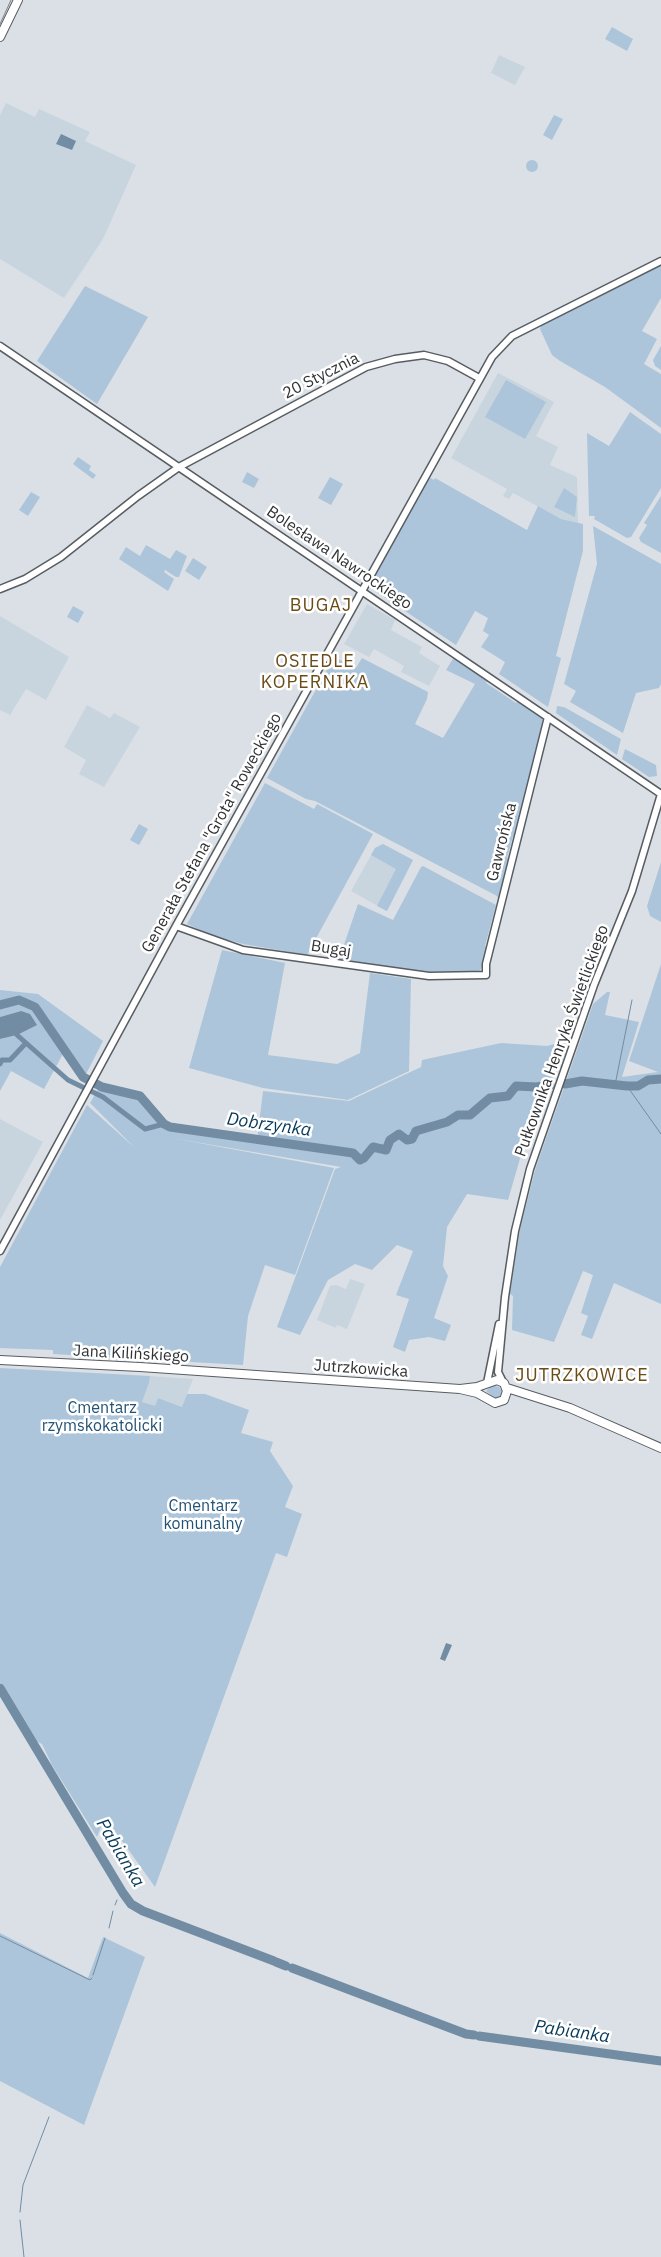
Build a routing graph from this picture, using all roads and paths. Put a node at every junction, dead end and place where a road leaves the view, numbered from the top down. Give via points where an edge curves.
1 (18, 0) edge
2 (0, 36) edge
3 (661, 261) edge
4 (0, 346) edge
5 (479, 378) junction
6 (179, 467) junction
7 (0, 589) edge
8 (362, 590) junction
9 (548, 716) junction
10 (661, 794) edge
11 (176, 926) junction
12 (486, 975) joint
13 (0, 1251) edge
14 (504, 1301) junction
15 (0, 1360) edge
16 (261, 1376) joint
17 (487, 1383) junction
18 (505, 1385) junction
19 (460, 1389) junction
20 (529, 1396) junction
21 (486, 1397) junction
22 (506, 1398) junction
23 (661, 1448) edge

1 - 2 main road
3 - 5 street via 512,336 498,349
4 - 6 street, Bolesława Nawrockiego
5 - 6 street, 20 Stycznia via 435,356 411,356 377,364
5 - 8 street, Generała Stefana "Grota" Roweckiego
6 - 7 street, 20 Stycznia via 61,558
6 - 8 street, Bolesława Nawrockiego
8 - 9 street, Bolesława Nawrockiego
8 - 11 street, Generała Stefana "Grota" Roweckiego
9 - 10 street, Bolesława Nawrockiego
9 - 12 street, Gawrońska via 486,964
10 - 14 street, Pułkownika Henryka Świetlickiego via 632,892 592,991 530,1169 515,1231
11 - 12 street, Bugaj via 214,941 257,952 429,976
11 - 13 street, Generała Stefana "Grota" Roweckiego
14 - 17 street, Pułkownika Henryka Świetlickiego
14 - 18 street, Pułkownika Henryka Świetlickiego via 498,1372
15 - 16 main road, Jana Kilińskiego
16 - 19 main road, Jutrzkowicka
17 - 18 main road via 497,1380
17 - 19 main road, Jutrzkowicka
17 - 21 main road
18 - 20 main road
18 - 22 main road
19 - 21 main road, Jutrzkowicka
20 - 22 main road
20 - 23 main road via 570,1408
21 - 22 main road via 495,1403

